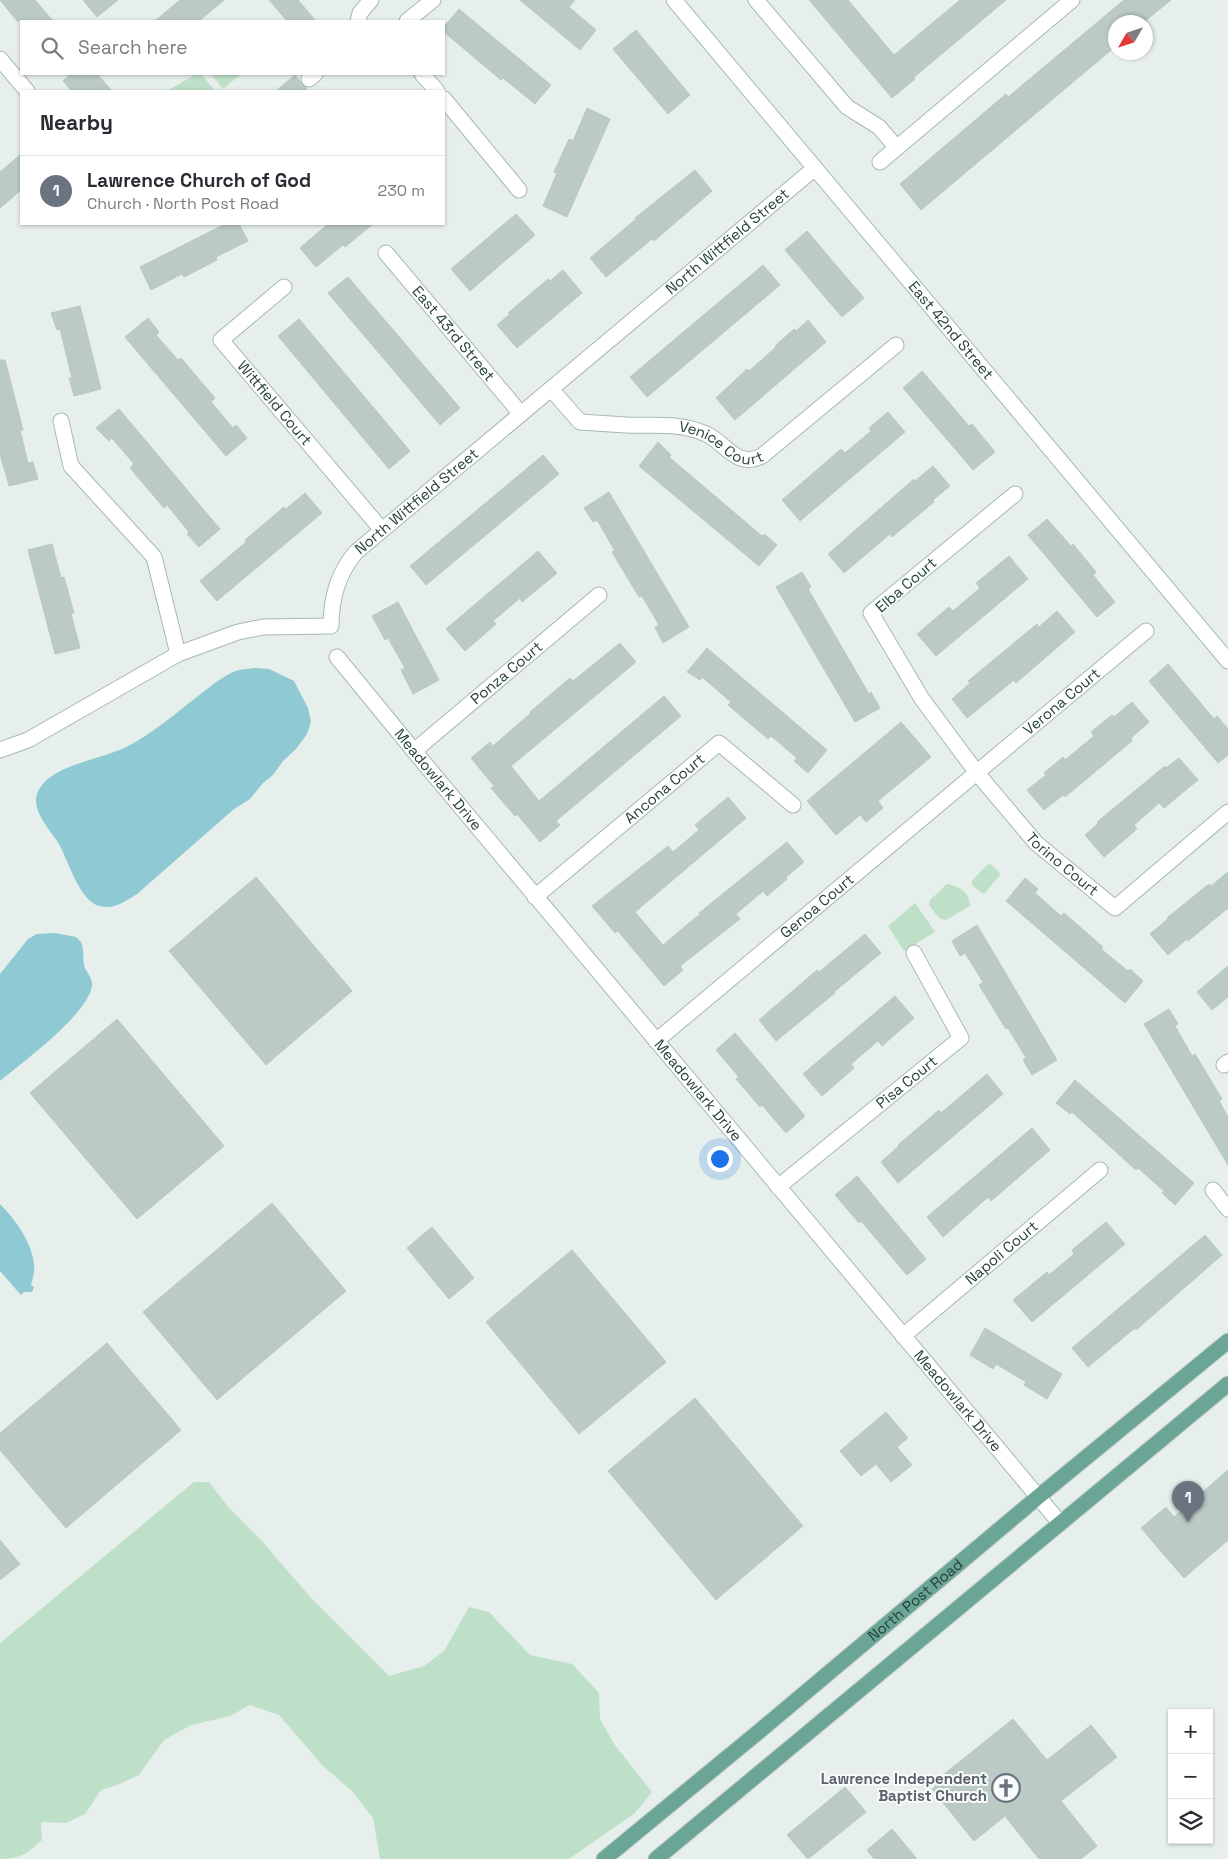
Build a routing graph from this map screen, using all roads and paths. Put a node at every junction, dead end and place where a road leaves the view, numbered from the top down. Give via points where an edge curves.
1 (433, 0) edge
2 (674, 0) edge
3 (756, 0) edge
4 (1072, 0) edge
5 (365, 2) edge
6 (358, 20) edge
7 (408, 20) edge
8 (0, 59) edge
9 (423, 75) edge
10 (26, 90) edge
11 (436, 90) edge
12 (445, 100) edge
13 (896, 147) junction
14 (880, 162) dead end
15 (815, 168) junction
16 (520, 190) dead end
17 (386, 253) dead end
18 (284, 287) dead end
19 (896, 346) dead end
20 (551, 389) junction
21 (521, 414) junction
22 (61, 421) dead end
23 (1015, 494) dead end
24 (382, 530) junction
25 (599, 595) dead end
26 (1146, 631) dead end
27 (178, 654) junction
28 (337, 657) dead end
29 (1228, 661) edge
30 (922, 699) joint
31 (0, 750) edge
32 (414, 752) junction
33 (977, 772) junction
34 (793, 805) dead end
35 (1228, 812) edge
36 (535, 896) junction
37 (914, 953) dead end
38 (656, 1041) junction
39 (1100, 1170) dead end
40 (778, 1187) junction
41 (1212, 1190) dead end
42 (1228, 1209) edge
43 (903, 1336) junction
44 (1228, 1341) edge
45 (1228, 1384) edge
46 (1038, 1497) junction
47 (1060, 1523) junction
48 (604, 1859) edge
49 (656, 1859) edge

1 - 7 street
2 - 15 street, East 42nd Street
3 - 13 street via 847,107 879,127
4 - 13 street
5 - 6 street
8 - 10 street
9 - 11 street
12 - 16 street
13 - 14 street
15 - 20 street, North Wittfield Street
15 - 29 street, East 42nd Street
17 - 21 street, East 43rd Street
18 - 24 street, Wittfield Court via 220,340
19 - 20 street, Venice Court via 753,461 727,450 707,434 687,428 580,422
20 - 21 street, North Wittfield Street
21 - 24 street, North Wittfield Street
22 - 27 street via 71,466 154,557
23 - 30 street, Elba Court via 871,613
24 - 27 street, North Wittfield Street via 356,552 343,571 333,598 331,626 238,632
25 - 32 street, Ponza Court
26 - 33 street, Verona Court
27 - 31 street, North Wittfield Street via 28,740
28 - 32 street, Meadowlark Drive
30 - 33 street, Torino Court
32 - 36 street, Meadowlark Drive
33 - 35 street, Torino Court via 1036,843 1114,908
33 - 38 street, Genoa Court
34 - 36 street, Ancona Court via 718,744
36 - 38 street, Meadowlark Drive
37 - 40 street, Pisa Court via 961,1038
38 - 40 street, Meadowlark Drive
39 - 43 street, Napoli Court
40 - 43 street, Meadowlark Drive
41 - 42 street
43 - 46 street, Meadowlark Drive
44 - 46 main road, North Post Road
45 - 47 main road
46 - 47 street, Meadowlark Drive
46 - 48 main road, North Post Road
47 - 49 main road

